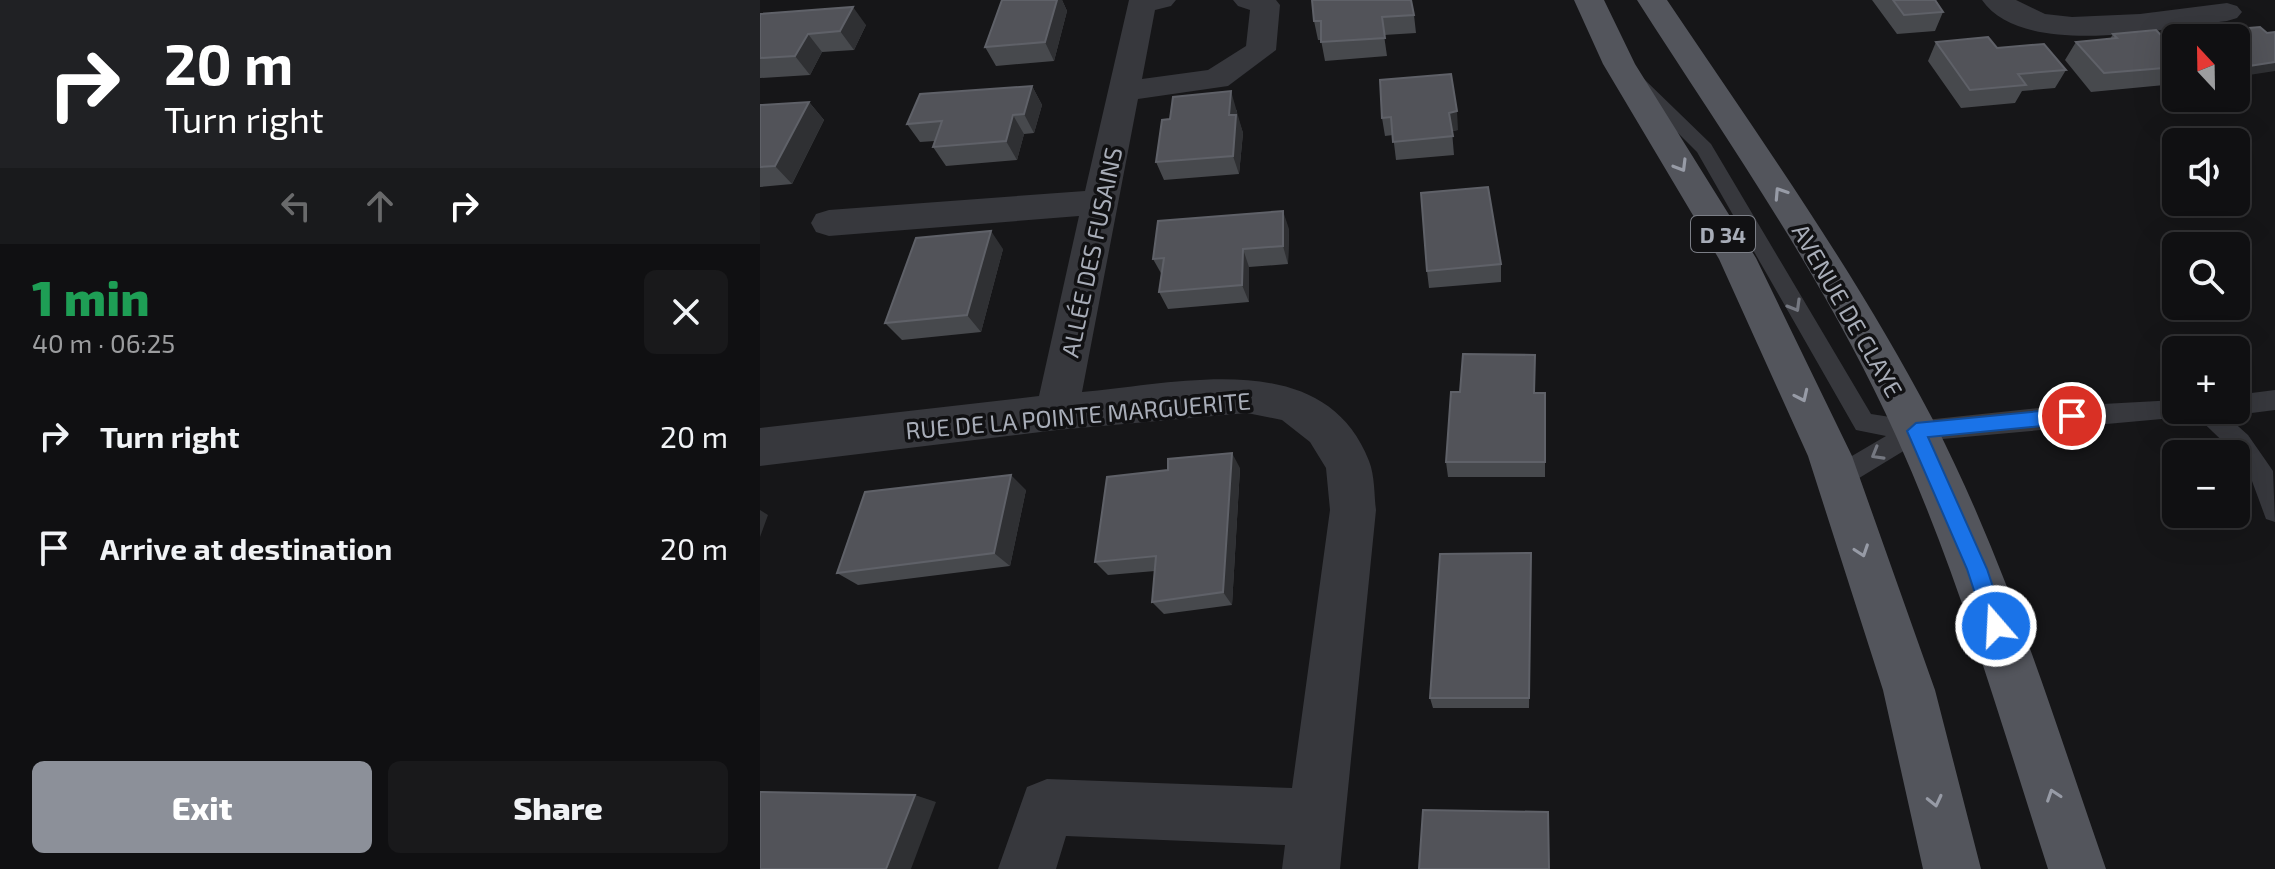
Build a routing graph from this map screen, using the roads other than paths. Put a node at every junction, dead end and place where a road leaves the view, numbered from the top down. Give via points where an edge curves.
1 (1161, 0) edge
2 (1248, 0) edge
3 (1589, 0) edge
4 (1652, 0) edge
5 (1997, 0) edge
6 (2227, 12) dead end
7 (1619, 64) junction
8 (1125, 91) junction
9 (1102, 202) junction
10 (829, 223) dead end
11 (2275, 400) edge
12 (2250, 403) edge
13 (2162, 411) edge
14 (1057, 412) junction
15 (2221, 424) edge
16 (1916, 431) junction
17 (760, 447) edge
18 (1837, 478) junction
19 (2275, 511) edge
20 (1314, 843) edge
21 (1027, 869) edge
22 (1952, 869) edge
23 (2077, 869) edge

1 - 8 street, ALLÉE DES FUSAINS via 1142,3
2 - 8 street via 1265,5 1261,50 1217,79
3 - 7 main road, D 34
16 -> 4 main road, AVENUE DE CLAYE / D 34 via 1835,279
5 - 6 street via 2017,15 2059,27
7 -> 16 lane via 1704,148 1864,423
7 -> 18 main road, D 34 via 1737,258
8 - 9 street, ALLÉE DES FUSAINS
9 - 10 street
9 - 14 street, ALLÉE DES FUSAINS
11 - 12 lane
13 - 16 lane
14 - 17 street, RUE DE LA POINTE MARGUERITE
14 - 20 street, RUE DE LA POINTE MARGUERITE via 1247,396 1293,404 1325,429 1348,464 1353,510
15 - 19 lane via 2266,475
16 -> 18 lane
23 -> 16 main road, AVENUE DE CLAYE / D 34 via 1977,569
18 -> 22 main road, D 34 via 1909,690
20 - 21 street, RUE DE LA POINTE MARGUERITE via 1047,807

